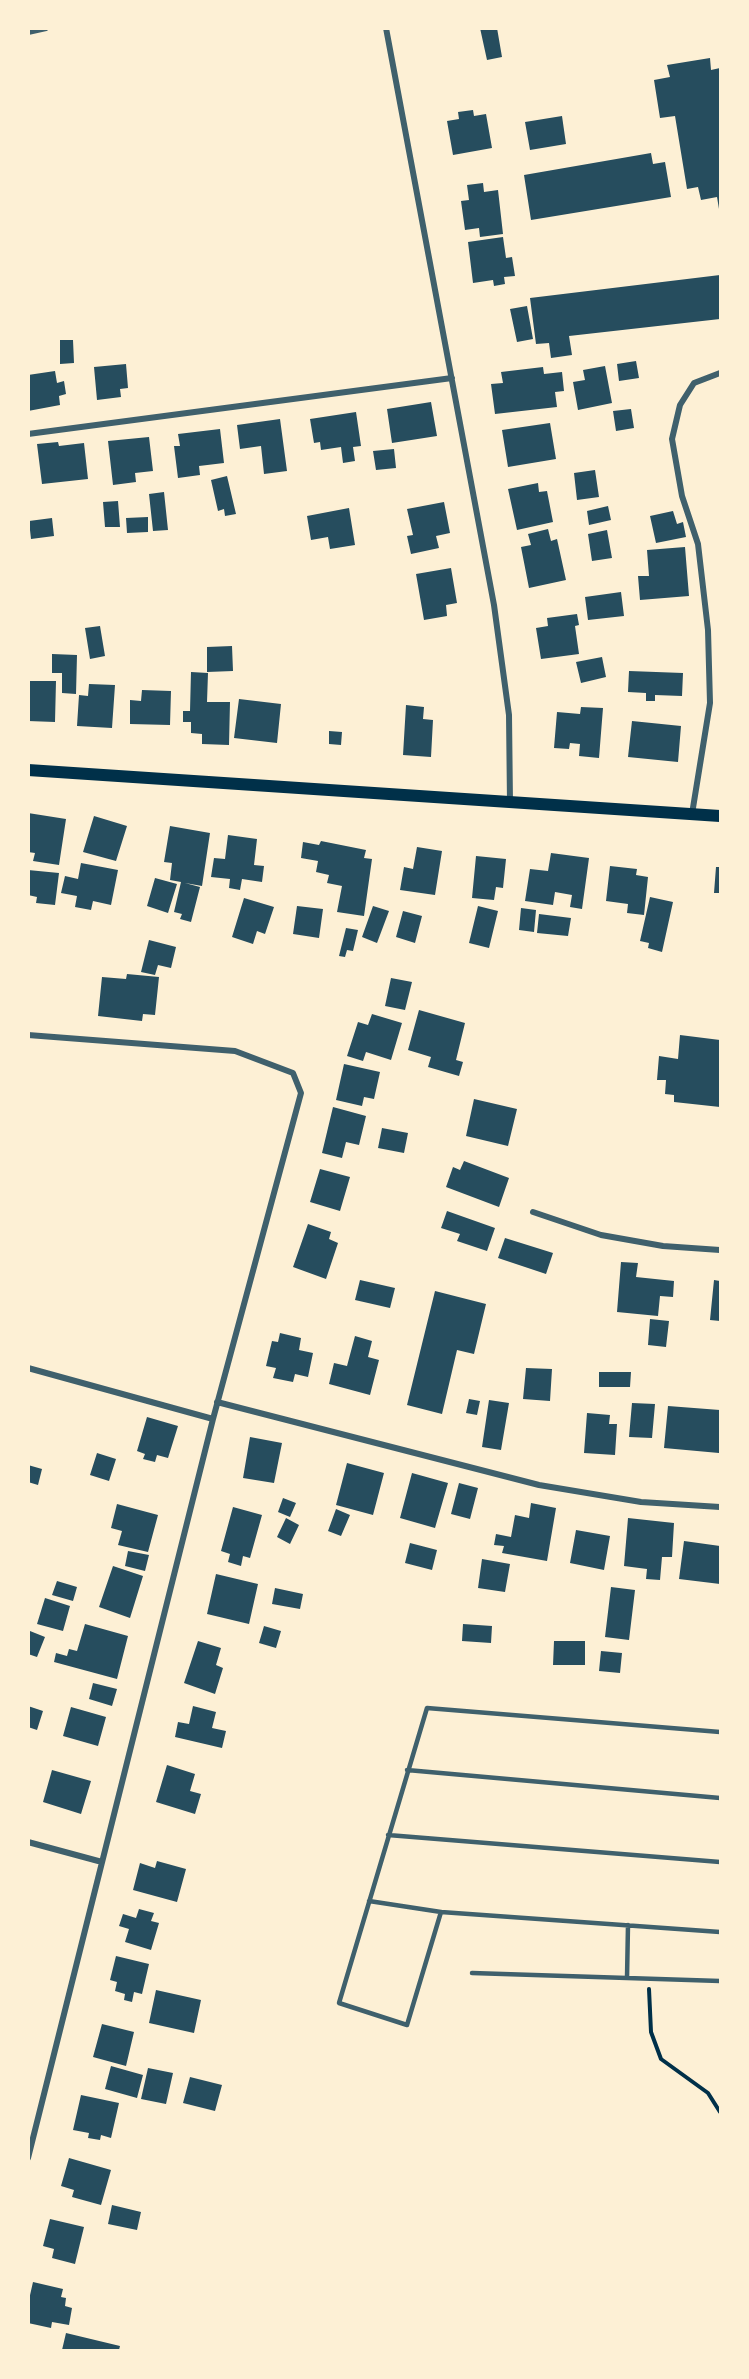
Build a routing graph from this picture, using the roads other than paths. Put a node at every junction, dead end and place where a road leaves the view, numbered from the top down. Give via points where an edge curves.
1 (46, 28) edge
2 (386, 28) edge
3 (28, 32) edge
4 (720, 373) edge
5 (452, 378) junction
6 (28, 435) edge
7 (28, 770) edge
8 (510, 803) junction
9 (692, 814) junction
10 (720, 816) edge
11 (28, 1035) edge
12 (533, 1212) dead end
13 (720, 1250) edge
14 (28, 1368) edge
15 (217, 1402) junction
16 (213, 1419) junction
17 (720, 1507) edge
18 (720, 1732) edge
19 (407, 1770) junction
20 (720, 1797) edge
21 (388, 1835) junction
22 (28, 1842) edge
23 (102, 1862) junction
24 (720, 1862) edge
25 (369, 1901) junction
26 (441, 1912) junction
27 (628, 1925) junction
28 (720, 1932) edge
29 (472, 1973) dead end
30 (627, 1978) junction
31 (720, 1982) edge
32 (28, 2158) edge

1 - 3 street
2 - 5 street
4 - 9 street via 694,383 680,405 672,439 682,496 698,544 708,630 710,703
5 - 6 street
5 - 8 street via 508,704
7 - 8 main road
8 - 9 main road
9 - 10 main road
11 - 15 street via 235,1051 293,1073 301,1093
12 - 13 street via 601,1235 663,1246
14 - 16 street
15 - 16 street
15 - 17 street via 539,1485 641,1502
16 - 23 street
18 - 19 lane via 427,1708
19 - 20 lane
19 - 21 lane
21 - 24 lane
21 - 25 lane
22 - 23 street
23 - 32 street
25 - 26 lane
25 - 26 lane via 339,2003 407,2025
26 - 27 lane
27 - 28 lane
27 - 30 lane
29 - 30 lane
30 - 31 lane

